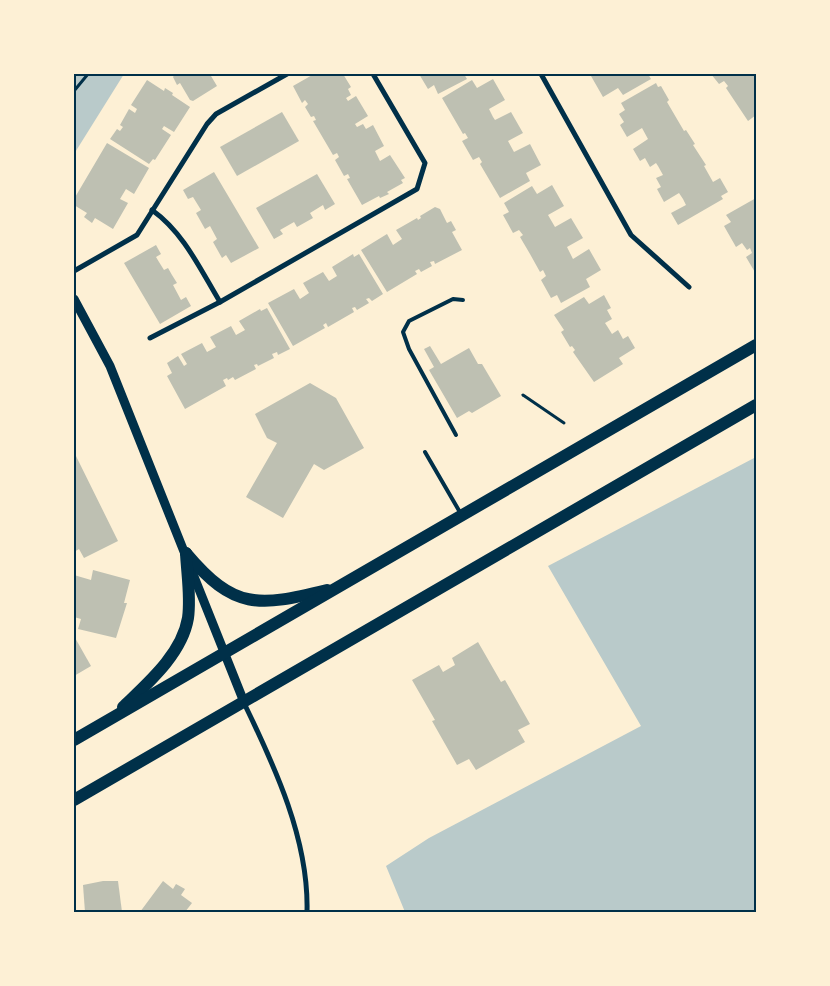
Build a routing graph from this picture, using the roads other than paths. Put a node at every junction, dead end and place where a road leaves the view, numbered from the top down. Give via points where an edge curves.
1 (287, 74) edge
2 (373, 74) edge
3 (541, 74) edge
4 (152, 210) junction
5 (74, 271) edge
6 (689, 287) dead end
7 (463, 300) dead end
8 (74, 301) edge
9 (220, 302) junction
10 (150, 338) dead end
11 (756, 345) edge
12 (756, 405) edge
13 (456, 435) dead end
14 (426, 452) dead end
15 (462, 516) junction
16 (186, 553) junction
17 (342, 586) junction
18 (225, 654) junction
19 (244, 702) junction
20 (110, 719) junction
21 (74, 740) edge
22 (74, 800) edge
23 (307, 912) edge

1 - 4 street via 216,114 206,124
2 - 9 street via 425,163 417,189
3 - 6 street via 632,235
4 - 5 street via 137,235
4 - 9 street via 179,233
7 - 13 lane via 453,299 409,322 403,332
8 - 16 street via 110,366
9 - 10 street
11 - 15 main road
12 - 19 main road
14 - 15 lane
15 - 17 main road
16 - 17 main road via 216,585 250,600 284,600
16 - 18 street
16 - 20 main road via 189,606 180,643
17 - 18 main road
18 - 19 street
18 - 20 main road
19 - 22 main road
19 - 23 street via 283,792 300,845 308,892
20 - 21 main road

